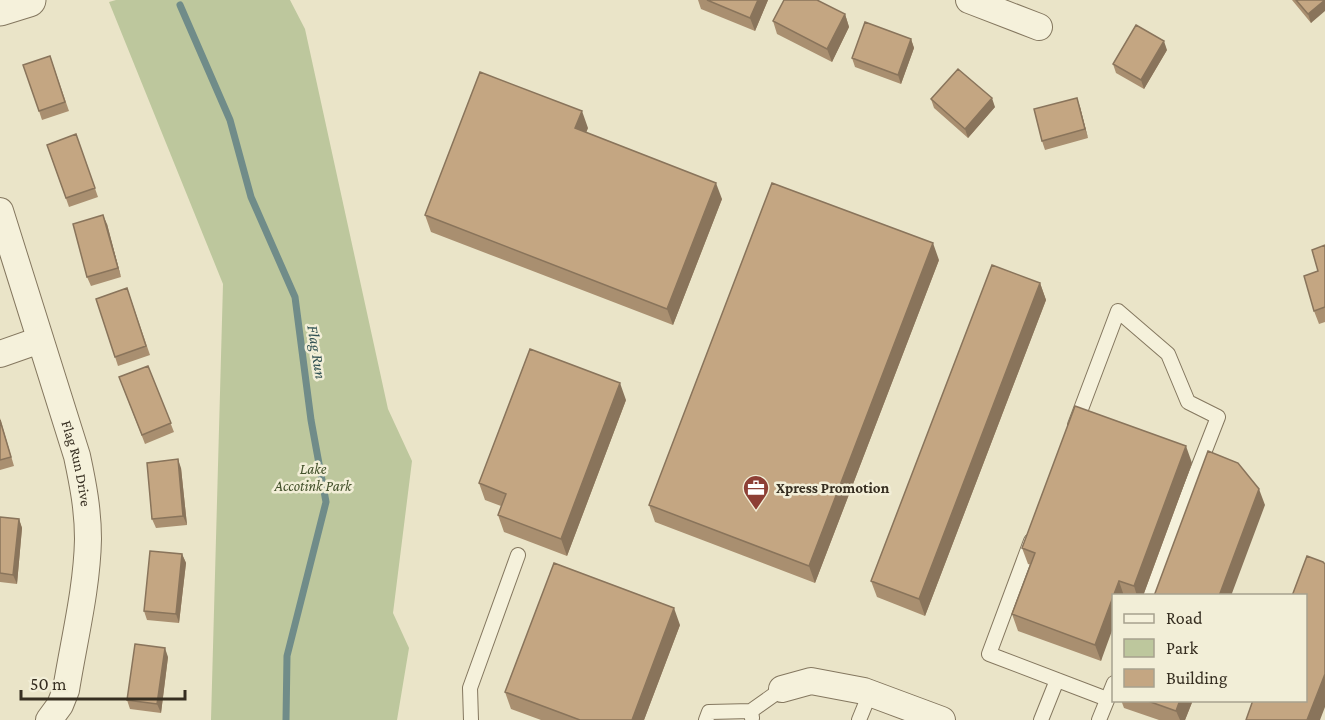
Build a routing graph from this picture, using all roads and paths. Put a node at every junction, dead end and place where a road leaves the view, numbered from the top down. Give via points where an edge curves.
1 (29, 0) edge
2 (969, 0) edge
3 (0, 9) edge
4 (1039, 27) dead end
5 (0, 212) edge
6 (40, 340) junction
7 (0, 354) edge
8 (1071, 437) edge
9 (1038, 524) edge
10 (518, 555) dead end
11 (1149, 594) edge
12 (1057, 680) junction
13 (1112, 686) edge
14 (782, 689) joint
15 (870, 693) junction
16 (1107, 699) junction
17 (752, 716) edge
18 (49, 720) edge
19 (471, 720) edge
20 (706, 720) edge
21 (859, 720) edge
22 (942, 720) edge
23 (1041, 720) edge
24 (1099, 720) edge

1 - 3 street
2 - 4 street
5 - 6 street, Flag Run Drive
6 - 7 street
6 - 18 street, Flag Run Drive via 79,467 88,539 66,690
8 - 11 lane via 1118,311 1168,354 1188,402 1218,417
9 - 12 lane via 989,654
10 - 19 lane via 470,688
12 - 16 lane
12 - 23 lane
13 - 16 lane
14 - 15 street via 811,681
14 - 17 lane
15 - 21 lane
15 - 22 street
16 - 24 lane
17 - 20 lane via 709,712

